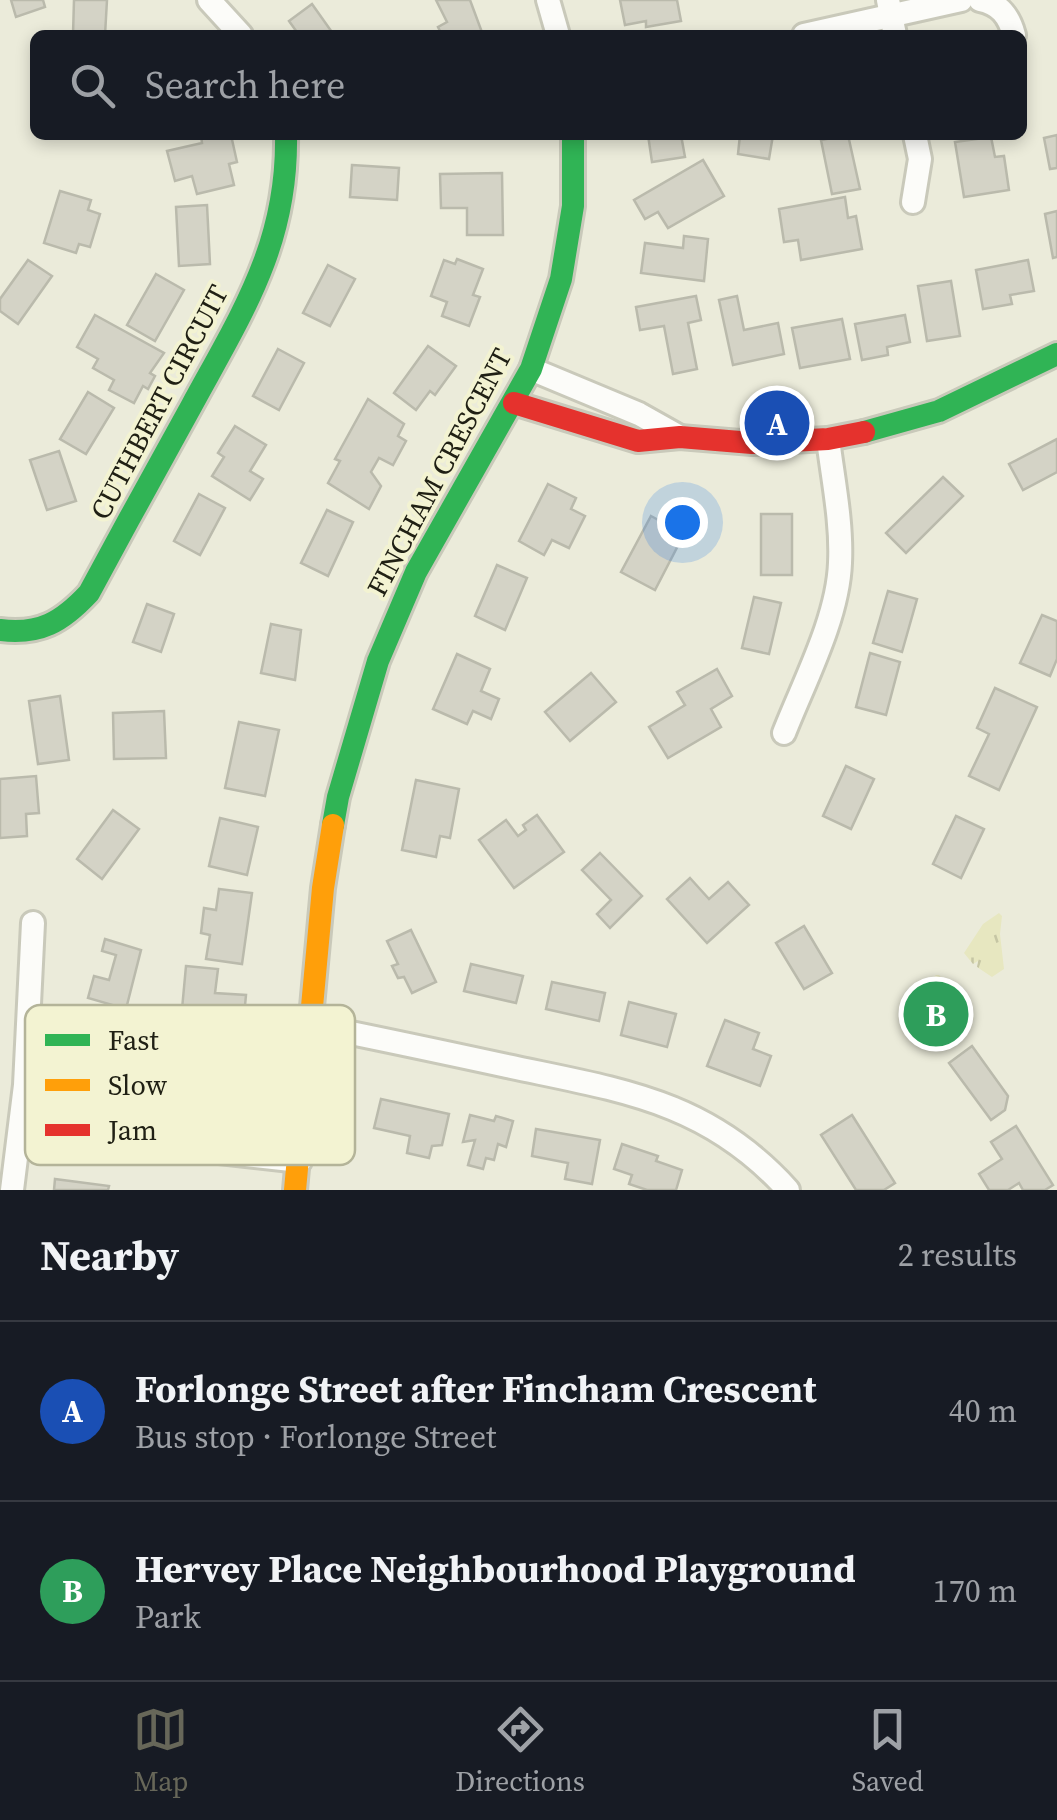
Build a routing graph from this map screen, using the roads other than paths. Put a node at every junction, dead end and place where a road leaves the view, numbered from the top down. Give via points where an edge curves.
1 (209, 0) edge
2 (548, 0) edge
3 (961, 0) edge
4 (980, 0) edge
5 (892, 18) edge
6 (236, 30) edge
7 (557, 30) edge
8 (830, 30) edge
9 (1012, 30) edge
10 (286, 140) edge
11 (573, 140) edge
12 (916, 140) edge
13 (913, 202) dead end
14 (1057, 354) edge
15 (530, 369) junction
16 (514, 403) junction
17 (680, 438) junction
18 (828, 439) junction
19 (0, 630) edge
20 (784, 733) dead end
21 (33, 924) dead end
22 (28, 1005) edge
23 (313, 1005) edge
24 (355, 1034) edge
25 (25, 1061) edge
26 (21, 1130) junction
27 (25, 1130) edge
28 (299, 1165) edge
29 (12, 1190) edge
30 (295, 1190) edge
31 (788, 1190) edge

1 - 6 street
2 - 7 street
3 - 5 street
4 - 9 street via 993,2
5 - 8 street
10 - 19 street, CUTHBERT CIRCUIT via 285,203 262,274 89,593 48,629
11 - 15 street, FINCHAM CRESCENT via 573,206 561,279
12 - 13 street
14 - 18 street via 939,411
15 - 16 street, FINCHAM CRESCENT
15 - 17 street
16 - 17 street via 638,441
16 - 23 street, FINCHAM CRESCENT via 416,572 362,706 323,888
17 - 18 street
18 - 20 street via 840,566 833,607
21 - 22 street
24 - 31 street via 676,1107 723,1132
25 - 26 street
26 - 27 street
26 - 29 street
28 - 30 street, FINCHAM CRESCENT

